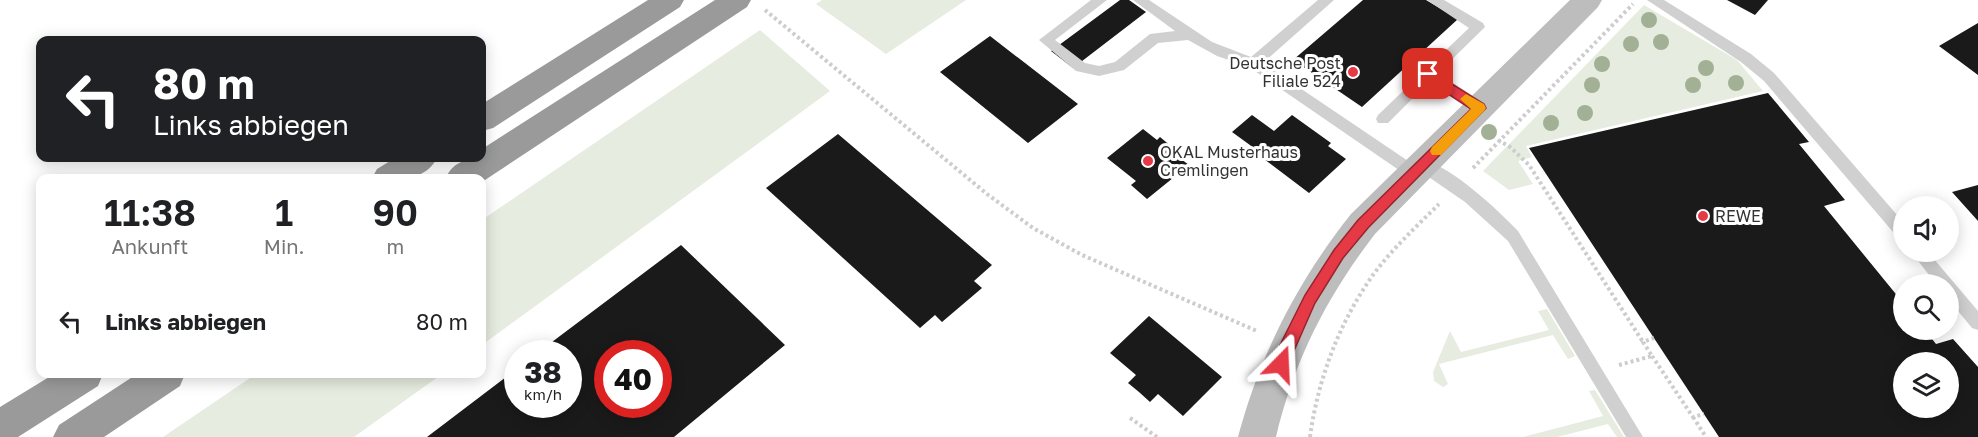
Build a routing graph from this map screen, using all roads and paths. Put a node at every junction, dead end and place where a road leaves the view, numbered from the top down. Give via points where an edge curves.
1 (670, 0) edge
2 (1100, 0) edge
3 (1140, 0) edge
4 (1327, 0) edge
5 (1434, 0) edge
6 (1588, 0) edge
7 (1654, 0) edge
8 (750, 4) edge
9 (1190, 35) junction
10 (1253, 63) junction
11 (1428, 74) junction
12 (1480, 108) junction
13 (486, 116) edge
14 (1383, 119) dead end
15 (1498, 140) dead end
16 (414, 162) edge
17 (1419, 169) junction
18 (395, 174) edge
19 (469, 174) edge
20 (1893, 221) edge
21 (1927, 262) edge
22 (1937, 274) edge
23 (1959, 300) edge
24 (1978, 323) edge
25 (1654, 338) dead end
26 (1643, 342) junction
27 (1287, 345) junction
28 (1652, 356) junction
29 (1595, 371) junction
30 (79, 378) edge
31 (161, 378) edge
32 (1704, 414) dead end
33 (1693, 417) junction
34 (1131, 418) dead end
35 (0, 428) edge
36 (72, 437) edge
37 (1157, 437) edge
38 (1257, 437) edge
39 (1635, 437) edge
40 (1706, 437) edge

1 - 13 highway
2 - 9 lane via 1046,40 1081,67 1099,71 1119,66 1155,38
3 - 9 lane
4 - 10 lane
5 - 11 lane via 1478,27
6 - 12 street
7 - 20 lane via 1769,77
8 - 19 highway
8 - 27 path via 826,60 1033,228 1082,255
9 - 10 lane via 1224,54
10 - 17 lane
11 - 12 lane
11 - 14 lane
12 - 17 street
15 - 26 path via 1529,165
16 - 18 highway
17 - 27 street via 1338,254
17 - 29 lane via 1458,186 1489,210 1513,236
21 - 22 lane
23 - 24 lane
25 - 26 path
26 - 28 path
27 - 38 street
28 - 29 path
28 - 33 path
29 - 39 lane
30 - 35 highway
31 - 36 highway
32 - 33 path
33 - 40 path
34 - 37 path

